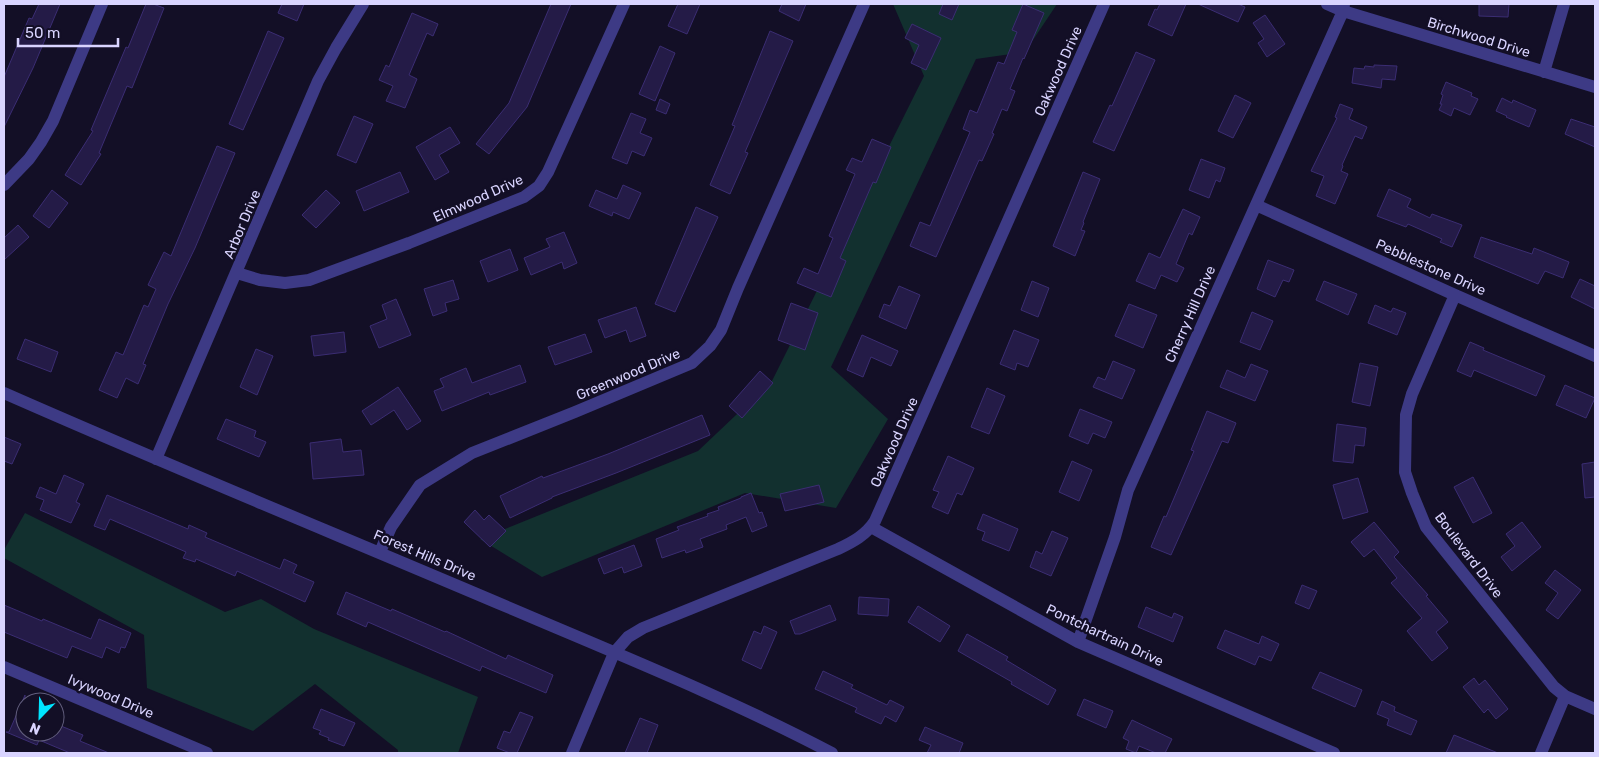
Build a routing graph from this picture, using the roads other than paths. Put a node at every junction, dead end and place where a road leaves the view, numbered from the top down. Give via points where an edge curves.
1 (102, 4) edge
2 (363, 4) edge
3 (624, 4) edge
4 (864, 4) edge
5 (1104, 4) edge
6 (1327, 4) edge
7 (1564, 4) edge
8 (1343, 7) edge
9 (1544, 72) junction
10 (1595, 87) edge
11 (4, 185) edge
12 (1256, 205) junction
13 (237, 274) junction
14 (1454, 295) junction
15 (1595, 356) edge
16 (4, 393) edge
17 (156, 460) junction
18 (871, 527) junction
19 (380, 552) junction
20 (1078, 642) junction
21 (614, 652) junction
22 (4, 667) edge
23 (1565, 696) junction
24 (1595, 708) edge
25 (207, 753) edge
26 (572, 753) edge
27 (832, 753) edge
28 (1334, 753) edge
29 (1542, 753) edge

1 - 11 street via 45,135 29,159
2 - 13 street, Arbor Drive via 318,81
3 - 13 street, Elmwood Drive via 548,172 539,186 524,197 309,280 260,280
4 - 19 street, Greenwood Drive via 720,330 710,346 692,363 472,453 420,485 391,527
5 - 18 street, Oakwood Drive
6 - 8 street, Birchwood Drive
7 - 9 street
8 - 9 street, Birchwood Drive
8 - 12 street, Cherry Hill Drive
9 - 10 street, Birchwood Drive
12 - 14 street, Pebblestone Drive
12 - 20 street, Cherry Hill Drive via 1128,490
13 - 17 street, Arbor Drive
14 - 15 street, Pebblestone Drive
14 - 23 street, Boulevard Drive via 1406,415 1405,472 1426,526 1537,667
16 - 17 street, Forest Hills Drive
17 - 19 street, Forest Hills Drive
18 - 20 street, Pontchartrain Drive
18 - 21 street, Oakwood Drive via 838,550 643,628 628,637
19 - 21 street, Forest Hills Drive
20 - 28 street, Pontchartrain Drive
21 - 26 street, Oakwood Drive
21 - 27 street, Forest Hills Drive
22 - 25 street, Ivywood Drive
23 - 24 street, Boulevard Drive
23 - 29 street

